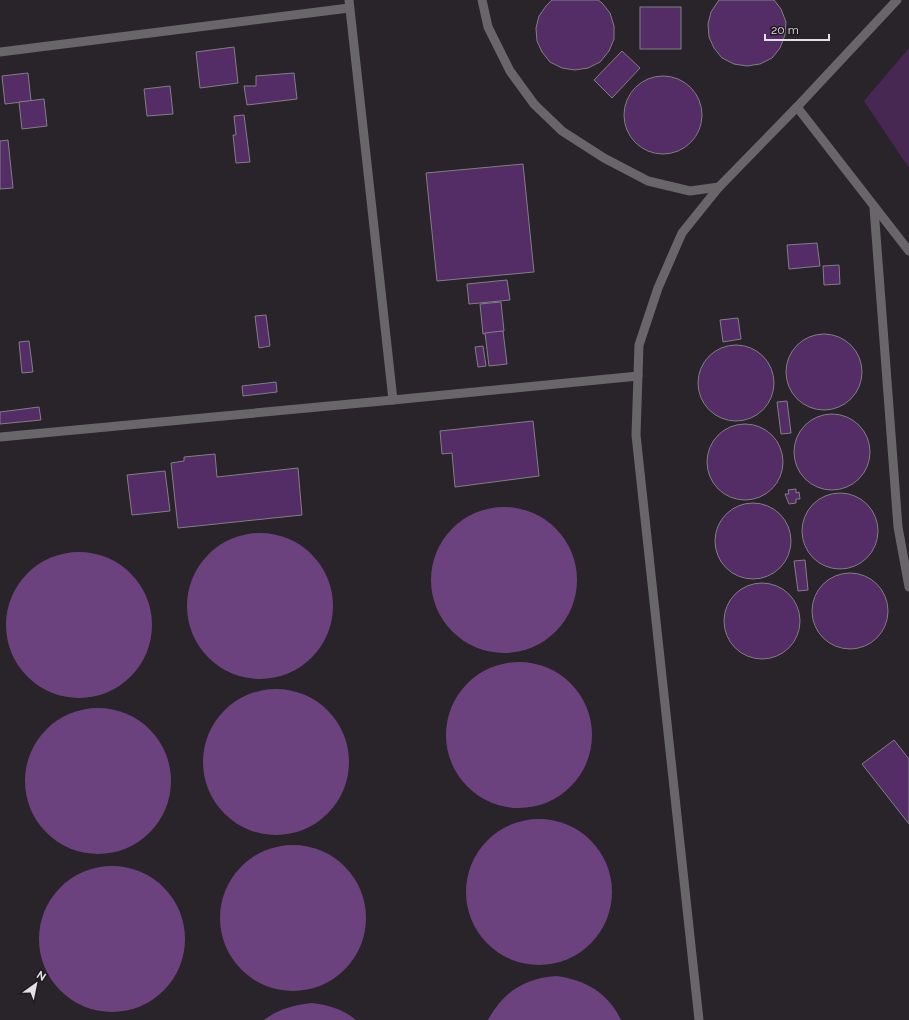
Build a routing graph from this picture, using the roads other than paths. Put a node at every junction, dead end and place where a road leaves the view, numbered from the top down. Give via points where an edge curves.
1 (482, 0) edge
2 (897, 0) edge
3 (349, 4) edge
4 (0, 52) edge
5 (797, 107) junction
6 (719, 187) junction
7 (874, 208) junction
8 (909, 251) edge
9 (638, 376) junction
10 (393, 400) junction
11 (0, 438) edge
12 (909, 587) edge
13 (699, 1020) edge

1 - 6 lane via 488,27 510,71 534,104 562,131 604,158 648,181 690,191
2 - 5 lane
3 - 4 lane
3 - 10 lane
5 - 6 lane
5 - 7 lane
6 - 9 lane via 682,233 658,288 640,345
7 - 8 lane
7 - 12 lane via 898,527
9 - 10 lane
9 - 13 lane via 636,435
10 - 11 lane

